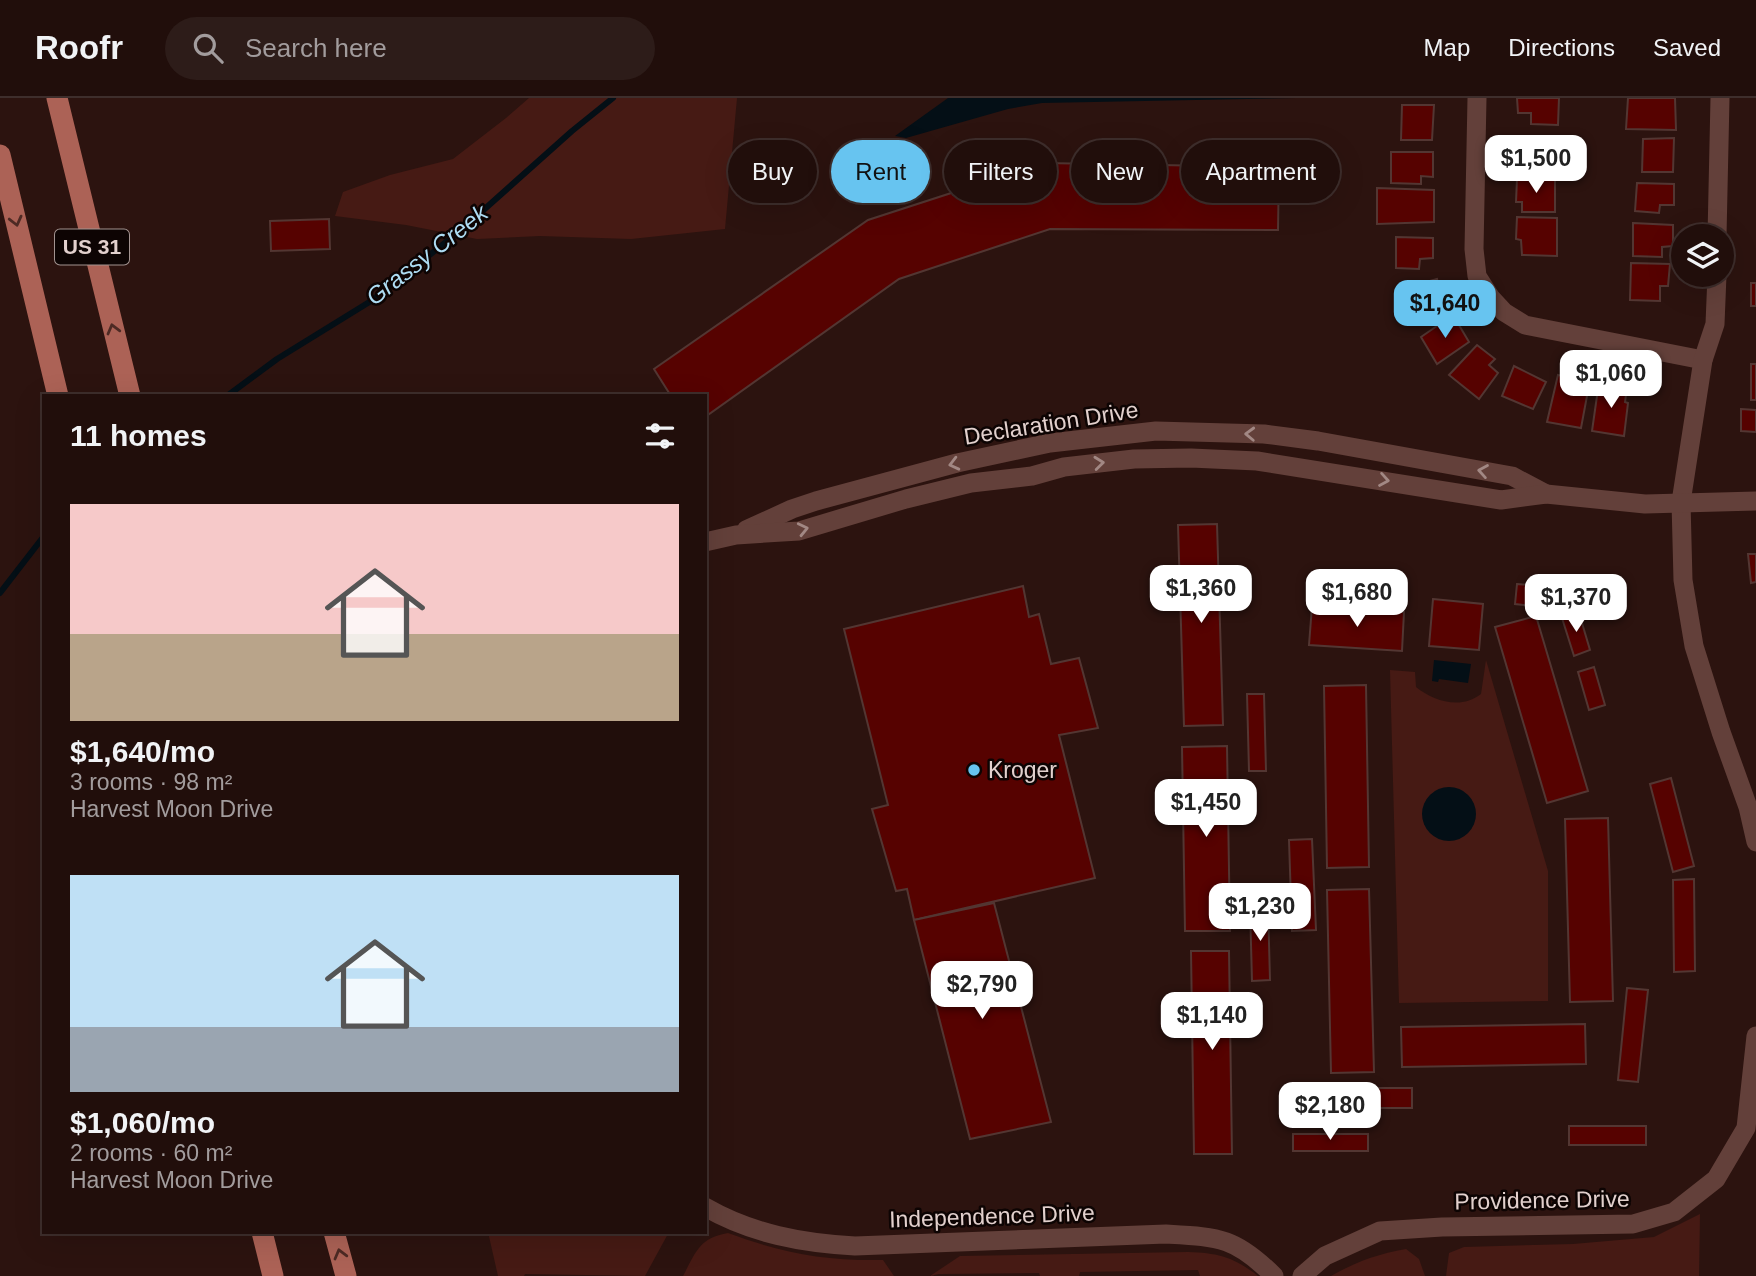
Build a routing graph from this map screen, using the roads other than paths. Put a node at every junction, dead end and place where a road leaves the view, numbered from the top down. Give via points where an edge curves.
1 (57, 98) edge
2 (1477, 98) edge
3 (1720, 98) edge
4 (0, 155) edge
5 (1717, 224) edge
6 (1717, 287) edge
7 (1703, 360) junction
8 (58, 394) edge
9 (130, 394) edge
10 (1546, 494) junction
11 (1756, 501) edge
12 (1681, 502) junction
13 (736, 535) junction
14 (707, 542) edge
15 (1756, 842) edge
16 (1756, 1036) edge
17 (1751, 1130) edge
18 (707, 1208) edge
19 (262, 1234) edge
20 (335, 1234) edge
21 (273, 1276) edge
22 (346, 1276) edge
23 (1273, 1276) edge
24 (1301, 1276) edge

9 -> 1 main road, US 31
2 - 7 street via 1474,249 1478,276 1491,298 1525,326
3 - 5 street
4 -> 8 main road, US 31
6 - 7 street via 1715,324
7 - 12 street
10 - 12 street, Declaration Drive via 1646,504
13 -> 10 street, Declaration Drive via 799,531 971,483 1134,459 1257,461 1501,500
10 -> 13 street, Declaration Drive via 1512,476 1318,441 1156,431 1050,443 957,463 792,509
11 - 12 street, Declaration Drive
12 - 15 street via 1683,580 1694,646
13 - 14 street, Declaration Drive
16 - 17 street, Providence Drive
17 - 24 street, Providence Drive via 1716,1180 1674,1212 1633,1224 1380,1231 1325,1256
18 - 23 street, Independence Drive via 764,1233 842,1246 1166,1234 1215,1237 1251,1253
19 - 21 main road
22 -> 20 main road

